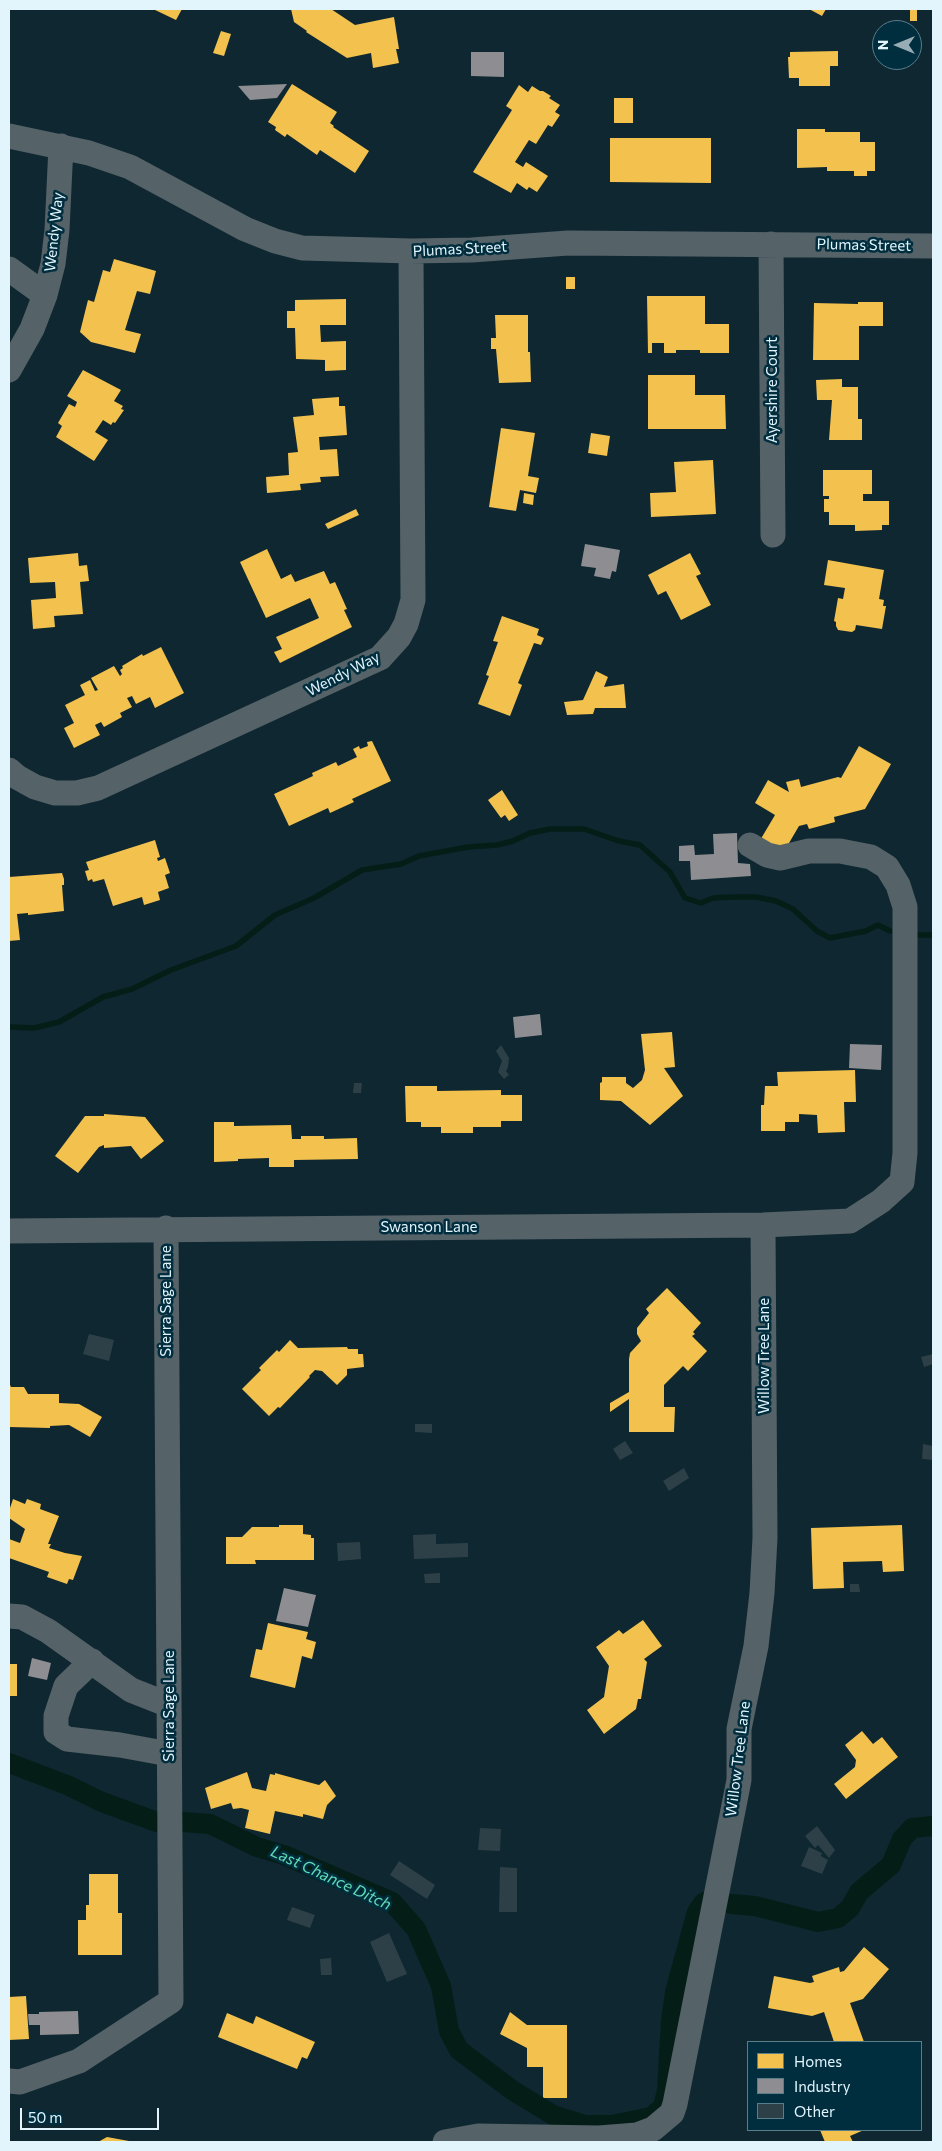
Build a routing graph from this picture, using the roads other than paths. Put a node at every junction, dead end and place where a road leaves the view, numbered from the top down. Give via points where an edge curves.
1 (9, 136) edge
2 (61, 146) junction
3 (771, 244) junction
4 (933, 246) edge
5 (411, 251) junction
6 (9, 269) edge
7 (44, 295) junction
8 (9, 370) edge
9 (774, 535) dead end
10 (9, 770) edge
11 (750, 845) dead end
12 (763, 1225) junction
13 (166, 1228) junction
14 (9, 1230) edge
15 (9, 1616) edge
16 (92, 1661) junction
17 (169, 1705) junction
18 (169, 1754) junction
19 (9, 2081) edge
20 (445, 2142) edge

1 - 2 street, Plumas Street
2 - 5 street, Plumas Street via 130,167 245,229 275,241 302,248
2 - 7 street, Wendy Way via 57,230
3 - 4 street, Plumas Street
3 - 5 street, Plumas Street via 560,243
3 - 9 street, Ayershire Court
5 - 10 street, Wendy Way via 413,600 399,637 380,658 98,788 78,793 55,793 35,787
6 - 7 street
7 - 8 street, Wendy Way via 32,329
11 - 12 street, Swanson Lane via 780,858 809,851 871,856 887,868 898,885 905,907 905,1154 902,1182 850,1222
12 - 13 street, Swanson Lane
12 - 20 street, Willow Tree Lane via 765,1538 762,1593 756,1646 739,1729 739,1780 672,2113 653,2129 637,2135 599,2138 478,2136
13 - 14 street, Swanson Lane
13 - 17 street, Sierra Sage Lane
15 - 16 street via 22,1617 48,1630
16 - 17 street via 131,1690
16 - 18 street via 66,1686 56,1716 56,1732 67,1739
17 - 18 street, Sierra Sage Lane
18 - 19 street, Sierra Sage Lane via 171,2001 79,2061 20,2082

